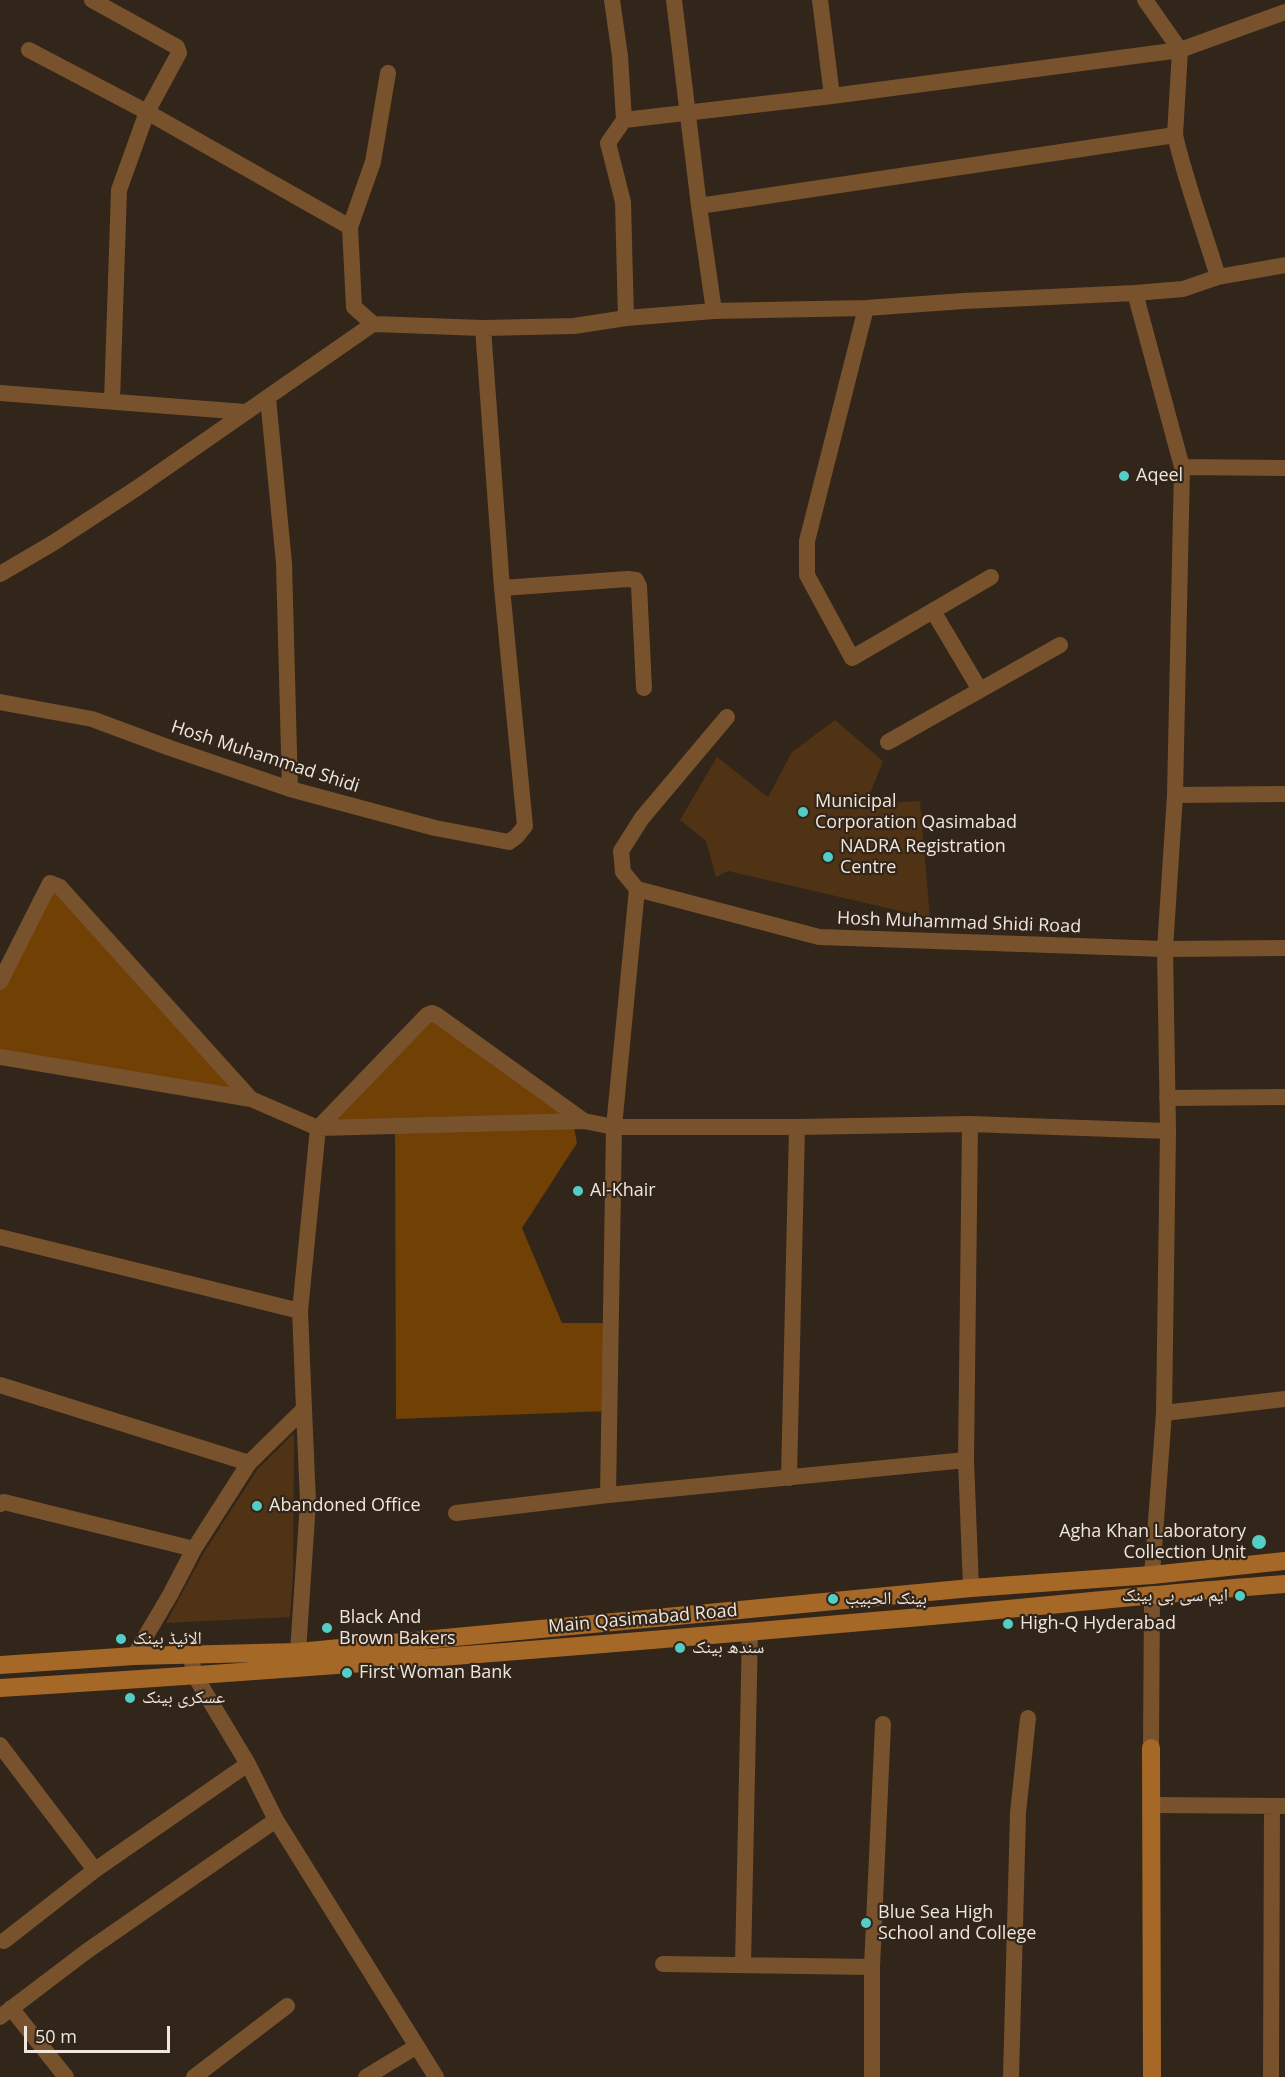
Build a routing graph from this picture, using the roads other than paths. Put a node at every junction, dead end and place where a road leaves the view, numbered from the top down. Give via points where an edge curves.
1 (92, 0) edge
2 (612, 0) edge
3 (674, 0) edge
4 (820, 0) edge
5 (1145, 0) edge
6 (1285, 12) edge
7 (29, 50) dead end
8 (1180, 50) junction
9 (388, 73) dead end
10 (832, 96) junction
11 (147, 112) junction
12 (688, 112) junction
13 (624, 120) junction
14 (1175, 135) junction
15 (699, 206) junction
16 (350, 227) junction
17 (1285, 265) edge
18 (1218, 277) junction
19 (1135, 294) junction
20 (866, 309) junction
21 (714, 310) junction
22 (626, 318) junction
23 (373, 324) junction
24 (483, 328) junction
25 (0, 393) edge
26 (268, 398) junction
27 (112, 402) junction
28 (245, 412) junction
29 (1182, 467) junction
30 (1285, 468) edge
31 (0, 574) edge
32 (991, 577) dead end
33 (502, 588) junction
34 (933, 611) junction
35 (1060, 645) dead end
36 (644, 688) dead end
37 (980, 690) junction
38 (0, 702) edge
39 (727, 717) dead end
40 (888, 742) dead end
41 (290, 789) junction
42 (1285, 794) edge
43 (1175, 795) junction
44 (638, 889) junction
45 (1285, 948) edge
46 (1165, 950) junction
47 (0, 982) edge
48 (0, 1057) edge
49 (1285, 1097) edge
50 (1167, 1098) junction
51 (251, 1099) junction
52 (584, 1121) junction
53 (970, 1124) junction
54 (614, 1127) junction
55 (797, 1127) junction
56 (318, 1128) junction
57 (1168, 1131) junction
58 (0, 1237) edge
59 (300, 1311) junction
60 (0, 1385) edge
61 (1285, 1399) edge
62 (304, 1408) junction
63 (1164, 1413) junction
64 (966, 1460) junction
65 (249, 1463) junction
66 (789, 1478) junction
67 (608, 1495) junction
68 (1, 1502) edge
69 (456, 1513) dead end
70 (194, 1549) junction
71 (1285, 1561) edge
72 (1152, 1584) junction
73 (1285, 1584) edge
74 (971, 1588) junction
75 (750, 1631) junction
76 (190, 1654) junction
77 (134, 1656) junction
78 (299, 1660) junction
79 (0, 1665) edge
80 (195, 1676) junction
81 (0, 1688) edge
82 (1028, 1718) dead end
83 (883, 1724) dead end
84 (0, 1745) edge
85 (1151, 1748) joint
86 (248, 1764) junction
87 (1151, 1805) junction
88 (1279, 1806) edge
89 (276, 1820) junction
90 (95, 1870) junction
91 (1, 1940) edge
92 (663, 1964) dead end
93 (743, 1964) junction
94 (872, 1967) junction
95 (287, 2006) dead end
96 (6, 2012) edge
97 (417, 2046) junction
98 (66, 2077) edge
99 (194, 2077) edge
100 (366, 2077) edge
101 (436, 2077) edge
102 (872, 2077) edge
103 (1011, 2077) edge
104 (1152, 2077) edge
105 (1271, 2077) edge

1 - 11 street via 177,47 179,52
2 - 13 street
3 - 12 street
4 - 10 street
5 - 8 street
6 - 8 street
7 - 11 street
8 - 10 street
8 - 14 street
9 - 16 street via 373,162
10 - 12 street
11 - 16 street
11 - 27 street via 119,190
12 - 13 street
12 - 15 street
13 - 22 street via 608,143 623,202
14 - 15 street
14 - 18 street
15 - 21 street
16 - 23 street via 354,308
17 - 18 street
18 - 19 street via 1183,289
19 - 20 street
19 - 29 street
20 - 21 street
20 - 34 street via 807,541 807,575 852,658
21 - 22 street
22 - 24 street via 574,326
23 - 24 street
23 - 26 street
24 - 33 street
25 - 27 street
26 - 28 street
26 - 41 street via 284,563
27 - 28 street
28 - 31 street via 137,488
29 - 30 street
29 - 43 street
32 - 34 street
33 - 36 street via 636,580
33 - 41 street, Hosh Muhammad Shidi via 525,826 518,836 509,842 435,828
34 - 37 street
35 - 37 street
37 - 40 street
38 - 41 street, Hosh Muhammad Shidi via 92,718
39 - 44 street via 642,818 621,851 623,872
42 - 43 street
43 - 46 street
44 - 46 street, Hosh Muhammad Shidi Road via 819,938
44 - 54 street
45 - 46 street, Hosh Muhammad Shidi Road
46 - 50 street
47 - 51 street via 50,883 60,887
48 - 51 street
49 - 50 street
50 - 57 street
51 - 56 street
52 - 54 street
52 - 56 street
52 - 56 street via 432,1013
53 - 55 street
53 - 57 street
53 - 64 street
54 - 55 street
54 - 67 street
55 - 66 street
56 - 59 street
57 - 63 street
58 - 59 street
59 - 62 street
60 - 65 street
61 - 63 street
62 - 65 street
62 - 78 street via 308,1502
63 - 72 street
64 - 66 street
64 - 74 street
65 - 70 street
66 - 67 street
67 - 69 street
68 - 70 street
70 - 77 street
71 - 72 main road, Main Qasimabad Road
72 - 73 main road, Main Qasimabad Road
72 - 74 main road, Main Qasimabad Road
72 - 75 main road, Main Qasimabad Road via 886,1620
72 - 85 street
74 - 78 main road, Main Qasimabad Road
75 - 78 main road, Main Qasimabad Road
75 - 93 street
76 - 77 main road, Main Qasimabad Road
76 - 78 main road, Main Qasimabad Road
76 - 80 street
77 - 79 main road, Main Qasimabad Road
78 - 80 main road, Main Qasimabad Road
80 - 81 main road, Main Qasimabad Road
80 - 86 street
82 - 103 street via 1018,1813
83 - 94 street
84 - 90 street
85 - 87 main road
86 - 89 street
86 - 90 street
87 - 88 street
87 - 104 main road
88 - 105 street
89 - 96 street
89 - 97 street
90 - 91 street
92 - 93 street
93 - 94 street
94 - 102 street
95 - 99 street
96 - 98 street
97 - 100 street
97 - 101 street

